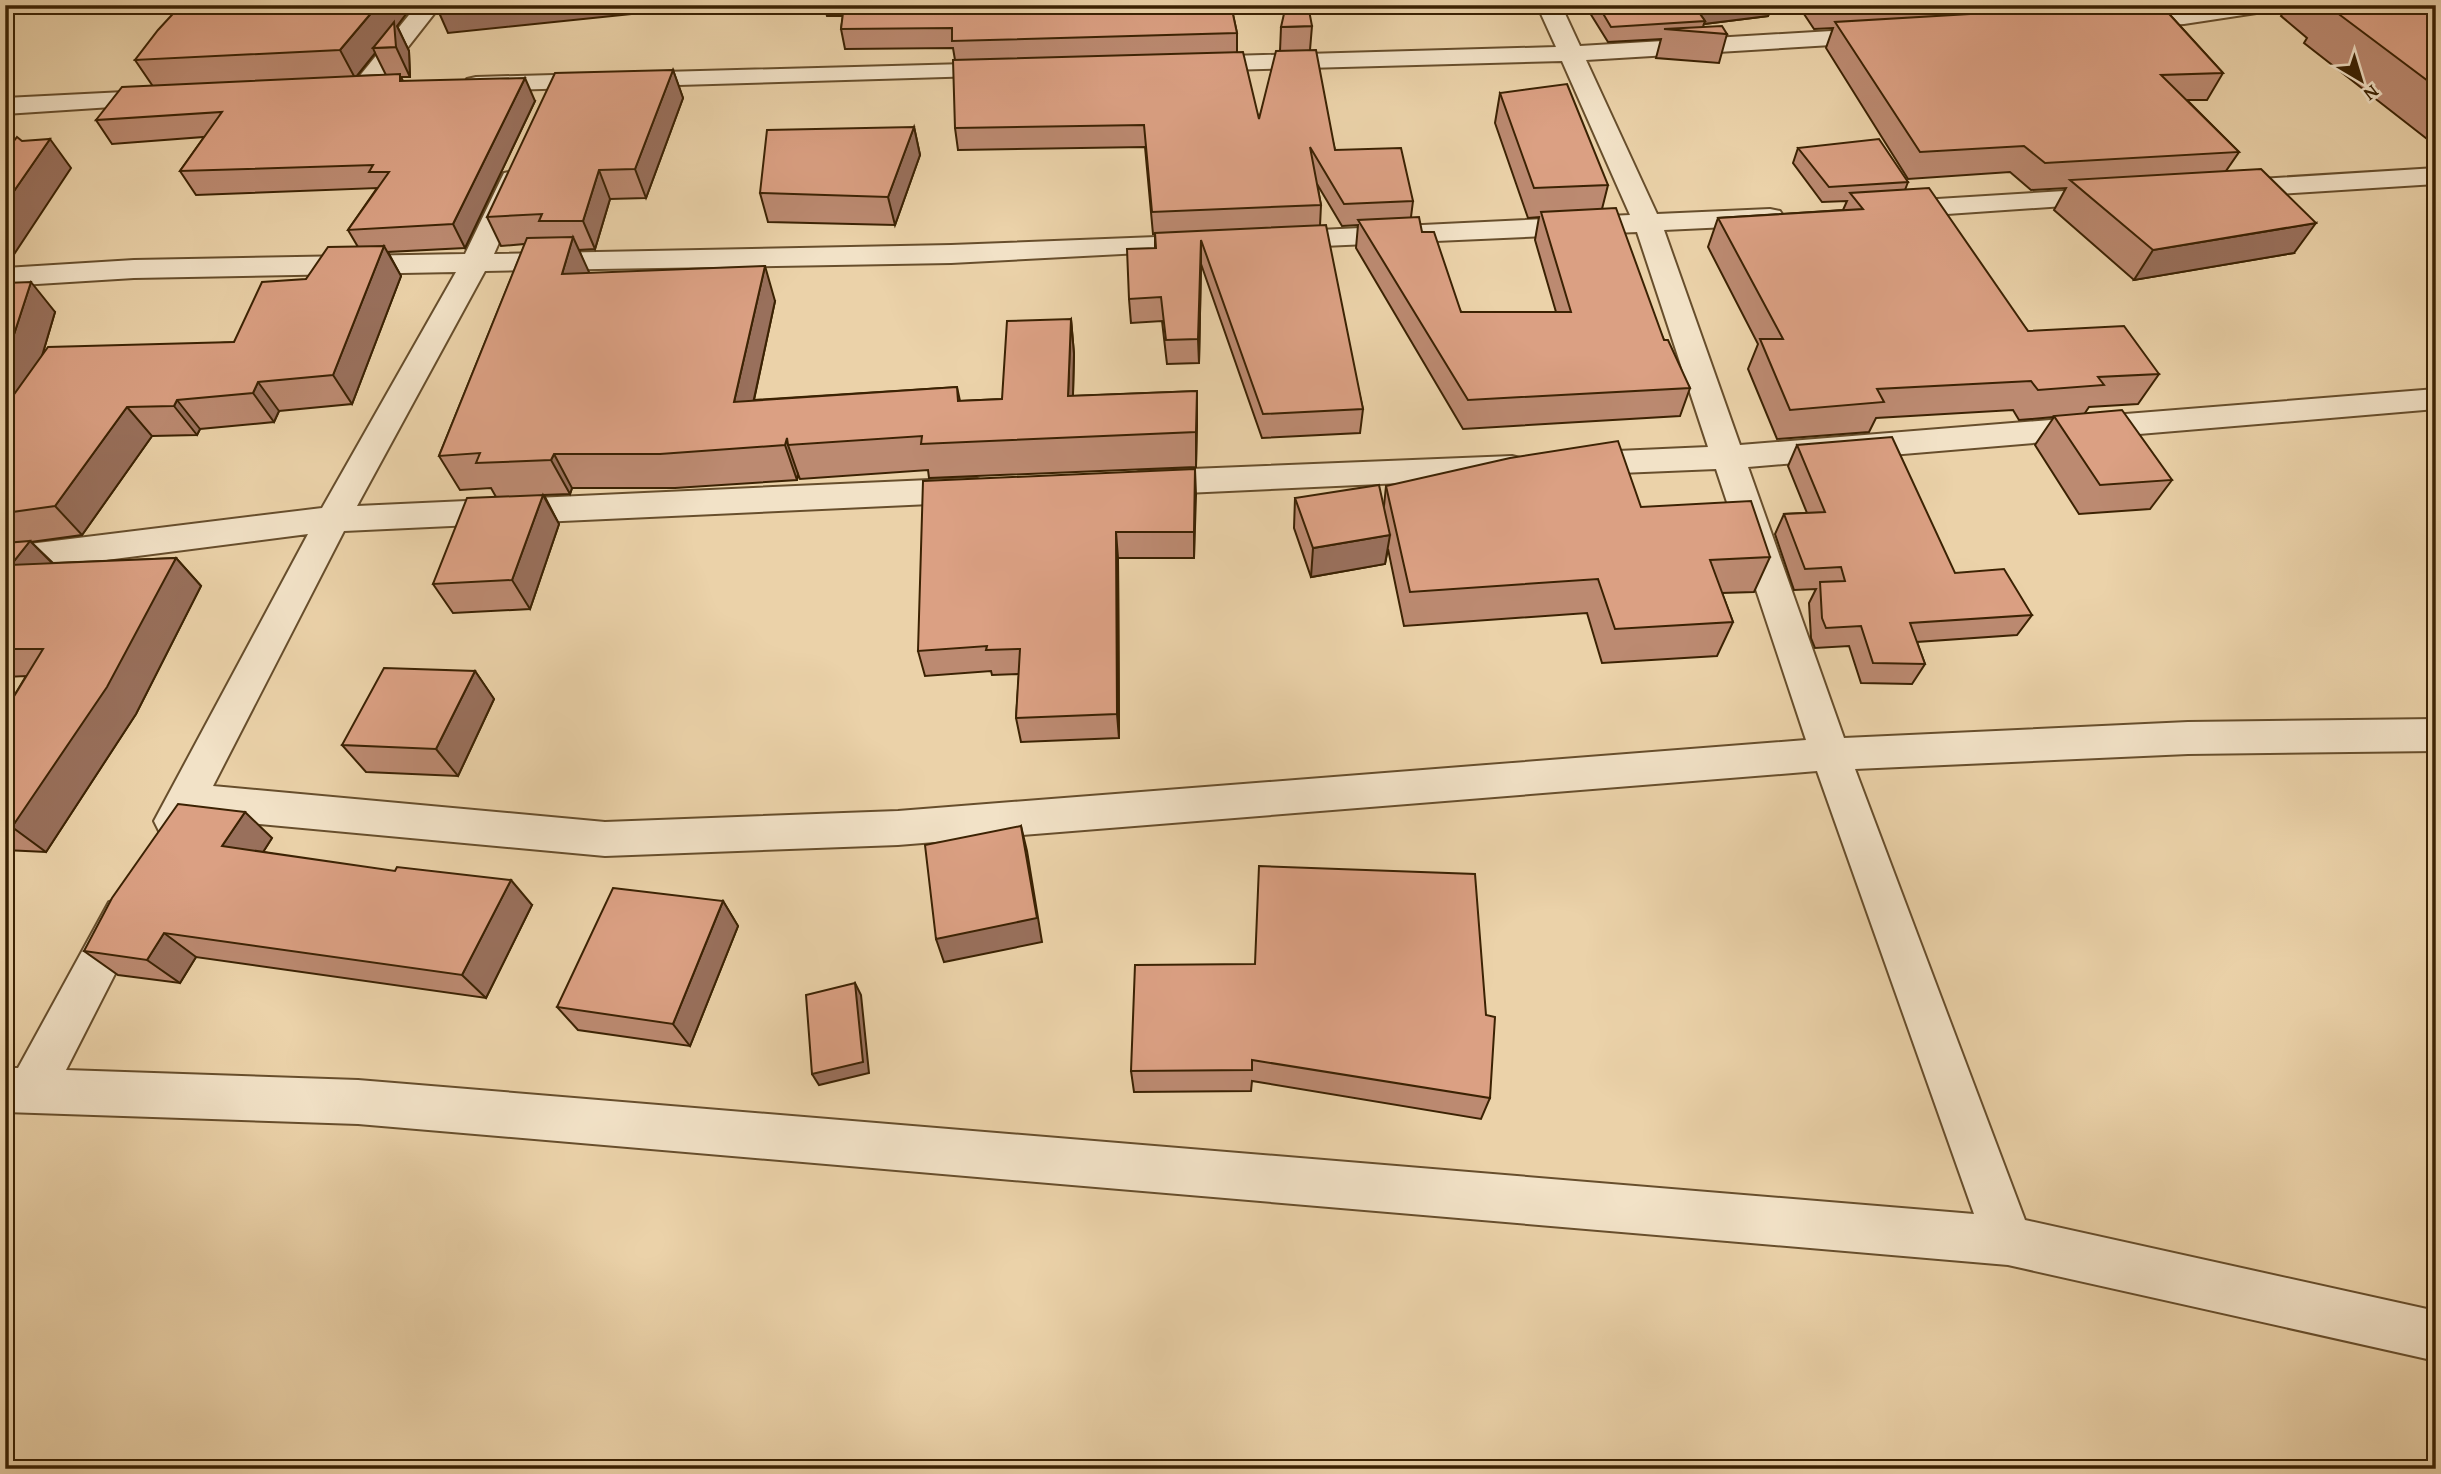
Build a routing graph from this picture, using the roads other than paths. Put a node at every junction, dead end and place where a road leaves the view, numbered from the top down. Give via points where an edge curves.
1 (429, 5) edge
2 (1549, 5) edge
3 (2263, 5) edge
4 (2102, 22) edge
5 (1910, 33) edge
6 (1569, 54) junction
7 (1168, 65) edge
8 (1030, 69) edge
9 (455, 85) edge
10 (389, 87) edge
11 (363, 88) junction
12 (335, 89) edge
13 (184, 97) edge
14 (5, 106) edge
15 (526, 154) edge
16 (2436, 176) edge
17 (2201, 191) edge
18 (2132, 195) edge
19 (1869, 211) edge
20 (1800, 215) edge
21 (1648, 224) junction
22 (475, 263) junction
23 (5, 277) edge
24 (2436, 399) edge
25 (1728, 457) junction
26 (1113, 484) edge
27 (1002, 489) edge
28 (333, 519) junction
29 (5, 560) edge
30 (2436, 735) edge
31 (1830, 754) junction
32 (185, 800) junction
33 (159, 849) edge
34 (140, 885) edge
35 (18, 1090) edge
36 (2008, 1241) junction
37 (2436, 1336) edge

1 - 11 street
2 - 6 street
3 - 4 street via 2184,17
5 - 6 street
6 - 7 street
6 - 21 street
8 - 9 street via 554,94
10 - 11 street
11 - 12 street
13 - 14 street
15 - 22 street
16 - 17 street
18 - 19 street
20 - 21 street
21 - 22 street via 951,254
21 - 25 street
22 - 23 street via 134,269
22 - 28 street
24 - 25 street
25 - 26 street
25 - 31 street
27 - 28 street
28 - 29 street
28 - 32 street
30 - 31 street via 2188,738
31 - 32 street via 898,828 605,839
31 - 36 street
32 - 33 street
34 - 35 street
35 - 36 street via 372,1103
36 - 37 street

